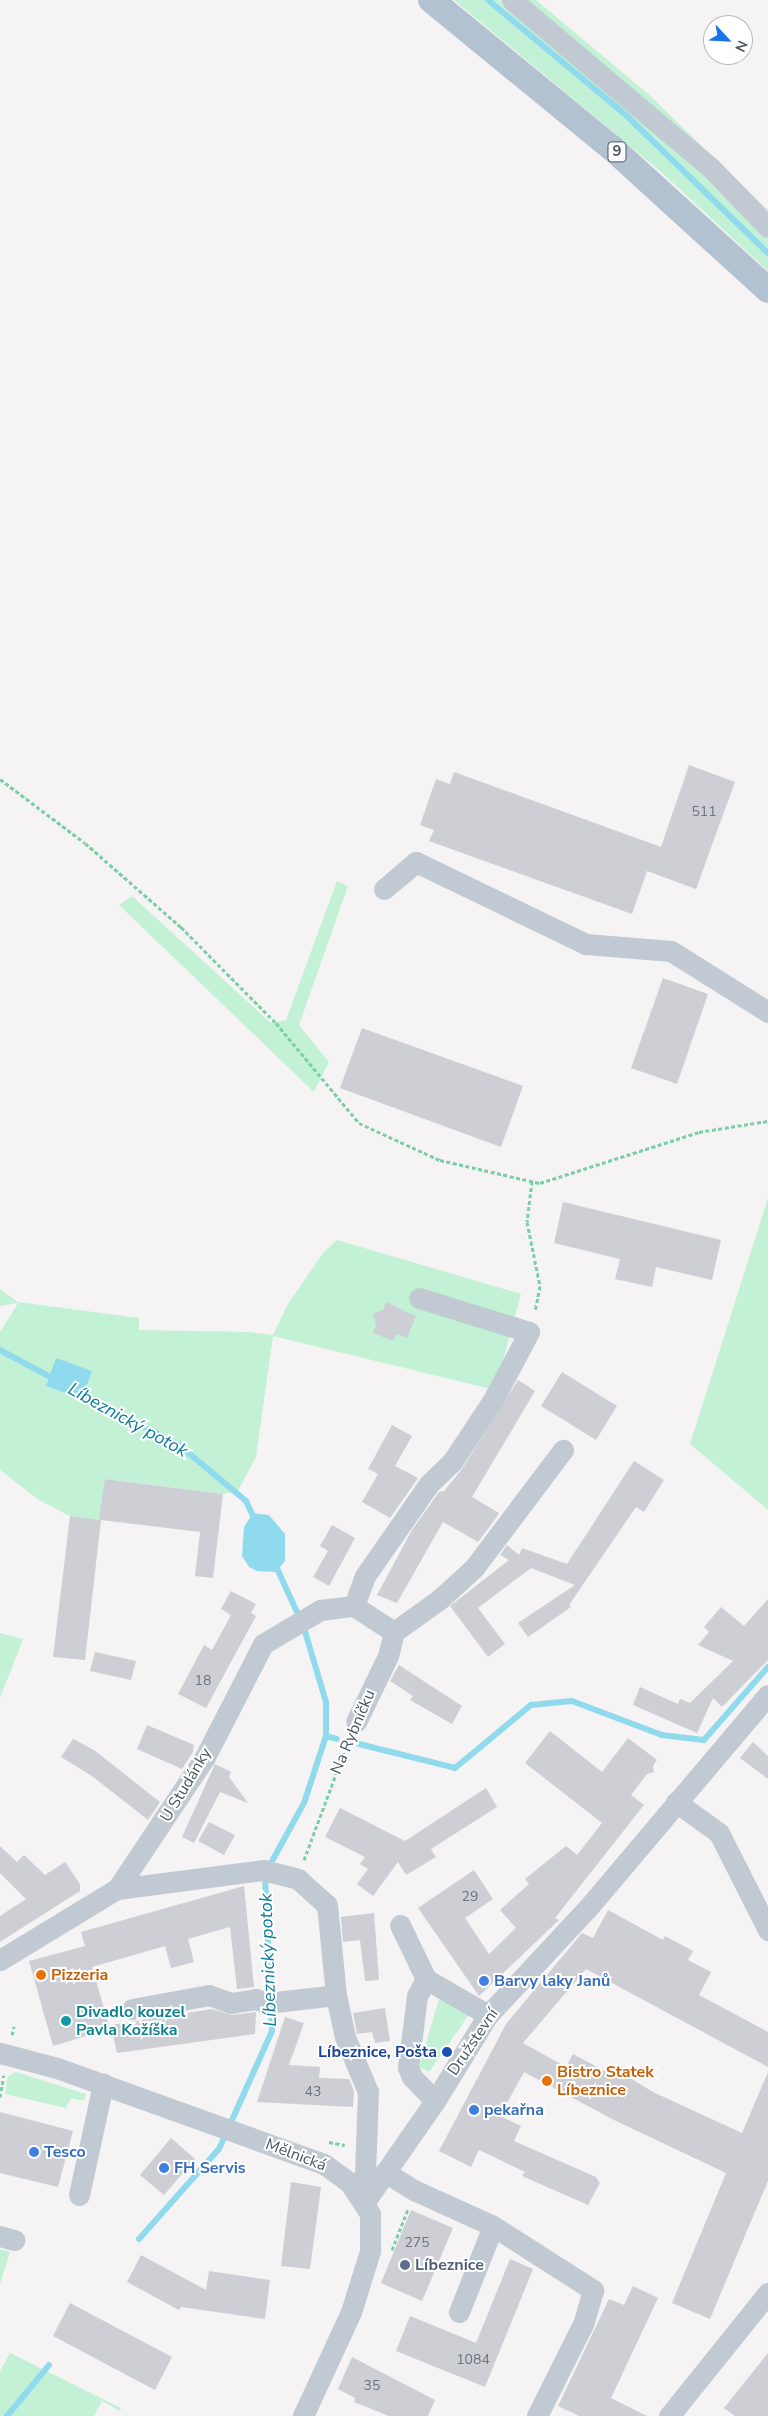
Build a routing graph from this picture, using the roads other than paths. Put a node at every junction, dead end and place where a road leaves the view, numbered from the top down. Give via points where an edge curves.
1 (421, 0) edge
2 (431, 0) edge
3 (512, 0) edge
4 (459, 22) junction
5 (768, 227) edge
6 (768, 290) edge
7 (384, 889) dead end
8 (768, 1012) edge
9 (419, 1298) dead end
10 (562, 1450) dead end
11 (354, 1606) junction
12 (394, 1632) junction
13 (768, 1695) edge
14 (356, 1722) road end
15 (676, 1802) junction
16 (117, 1889) junction
17 (400, 1925) dead end
18 (768, 1930) edge
19 (0, 1960) edge
20 (426, 1978) junction
21 (336, 1995) junction
22 (132, 2008) dead end
23 (488, 2015) junction
24 (3, 2061) edge
25 (103, 2084) junction
26 (435, 2101) junction
27 (385, 2172) junction
28 (79, 2195) dead end
29 (364, 2203) junction
30 (494, 2226) junction
31 (768, 2293) edge
32 (459, 2312) dead end
33 (303, 2416) edge
34 (538, 2416) edge
35 (669, 2416) edge

1 - 4 main road
2 - 4 main road, 9
3 - 5 street via 712,168
4 - 6 main road, 9 via 612,148
7 - 8 street via 416,862 586,944 671,951
9 - 11 street via 521,1329 494,1400 452,1462 429,1484 365,1576
10 - 12 street via 474,1568 440,1599
11 - 12 street
11 - 16 street, U Studánky via 320,1610 263,1644 205,1757
12 - 14 street, Na Rybníčku via 388,1656
13 - 15 street, Družstevní
15 - 18 street via 719,1833
15 - 23 street, Družstevní via 587,1909
16 - 19 street, U Studánky
16 - 21 street via 263,1870 298,1879 327,1905
17 - 20 street
20 - 23 street
20 - 26 street via 417,1996 408,2066 412,2077
21 - 22 street via 272,2003 256,1999 231,2003 209,1995
21 - 29 street via 345,2037 368,2092
23 - 26 street, Družstevní
24 - 25 street, Mělnická
25 - 28 street
25 - 29 street, Mělnická via 330,2168 342,2175
26 - 27 street, Družstevní
27 - 29 street, Družstevní
27 - 30 street via 416,2191
29 - 33 street, Mělnická via 370,2214 372,2233 365,2276
30 - 32 street
30 - 34 street via 593,2290 583,2324
31 - 35 street

